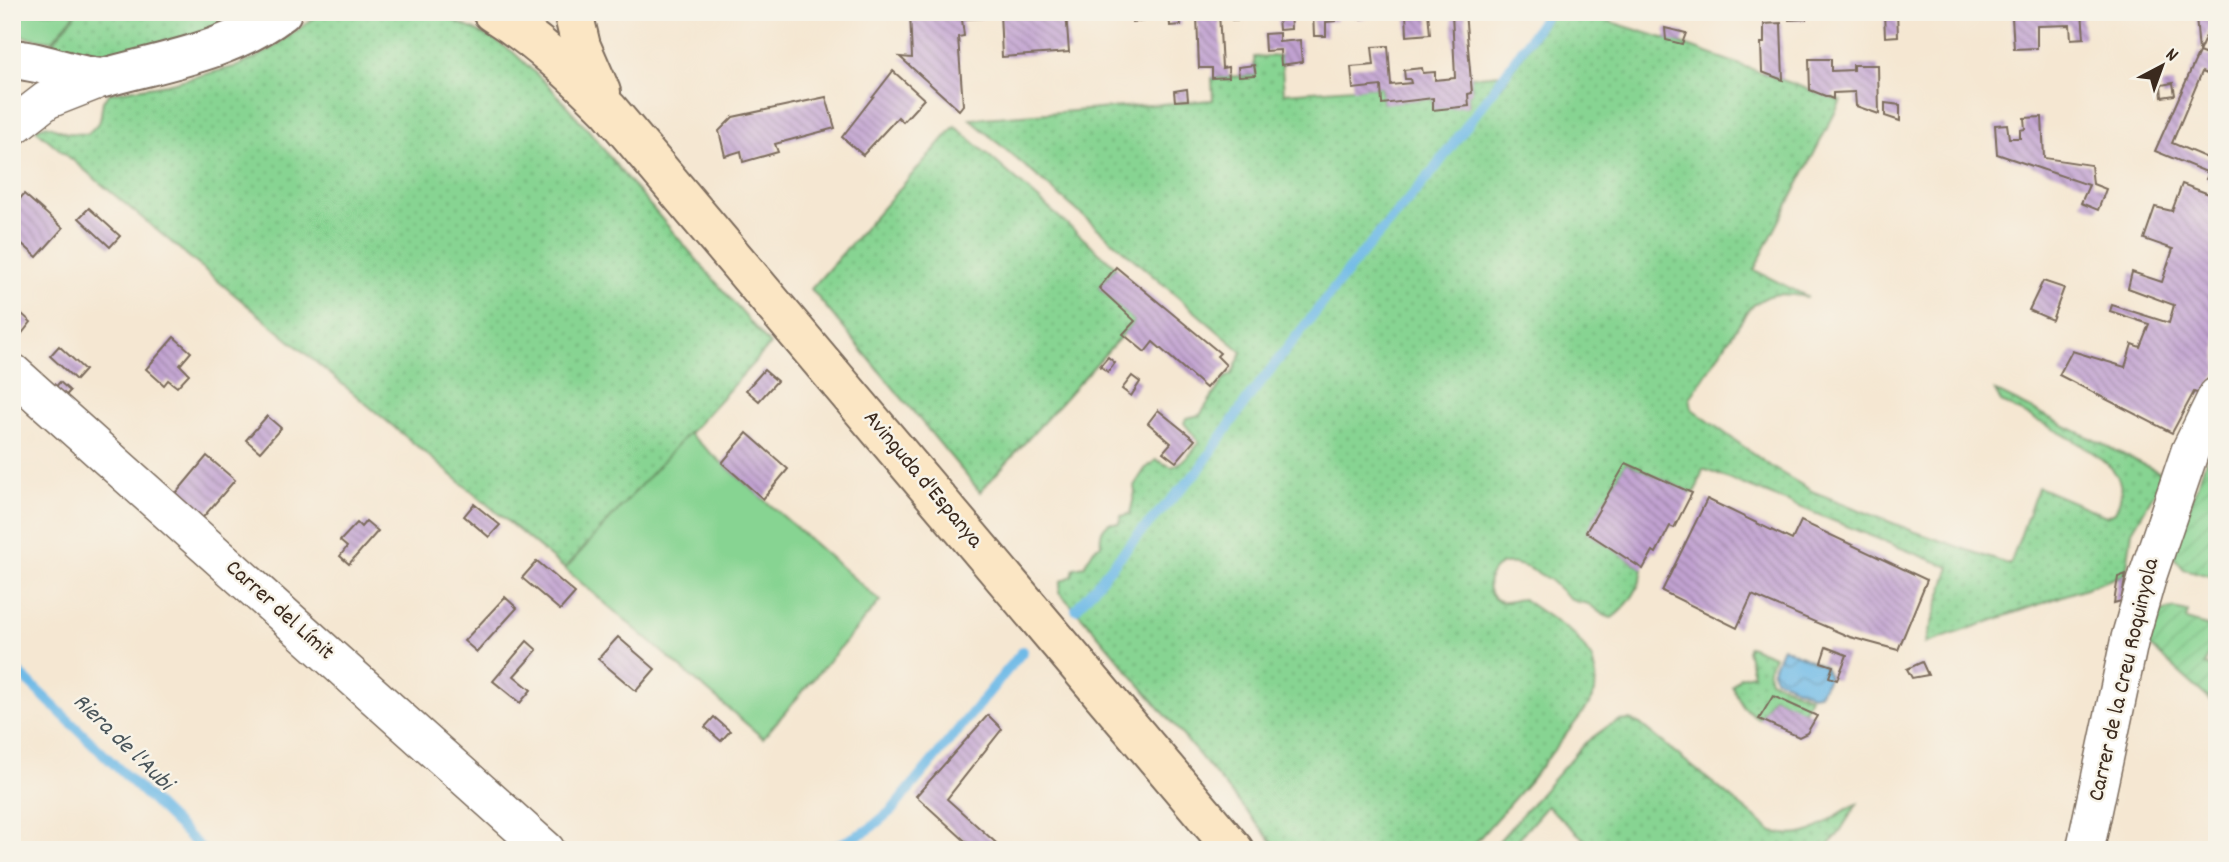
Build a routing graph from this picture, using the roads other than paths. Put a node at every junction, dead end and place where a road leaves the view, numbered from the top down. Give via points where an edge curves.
1 (282, 12) edge
2 (492, 12) edge
3 (573, 12) edge
4 (16, 59) edge
5 (103, 78) junction
6 (609, 110) junction
7 (12, 125) edge
8 (12, 372) edge
9 (2217, 396) edge
10 (546, 850) edge
11 (1234, 850) edge
12 (2085, 850) edge

1 - 5 street via 262,28 229,43
2 - 6 main road, Avinguda d'Espanya via 565,67
3 - 6 main road, Avinguda d'Espanya via 581,46
4 - 5 street
4 - 7 street via 29,69 33,83
5 - 7 street via 47,100
6 - 11 main road, Avinguda d'Espanya
8 - 10 street, Carrer del Límit
9 - 12 street, Carrer de la Creu Roquinyola via 2190,451 2148,575

